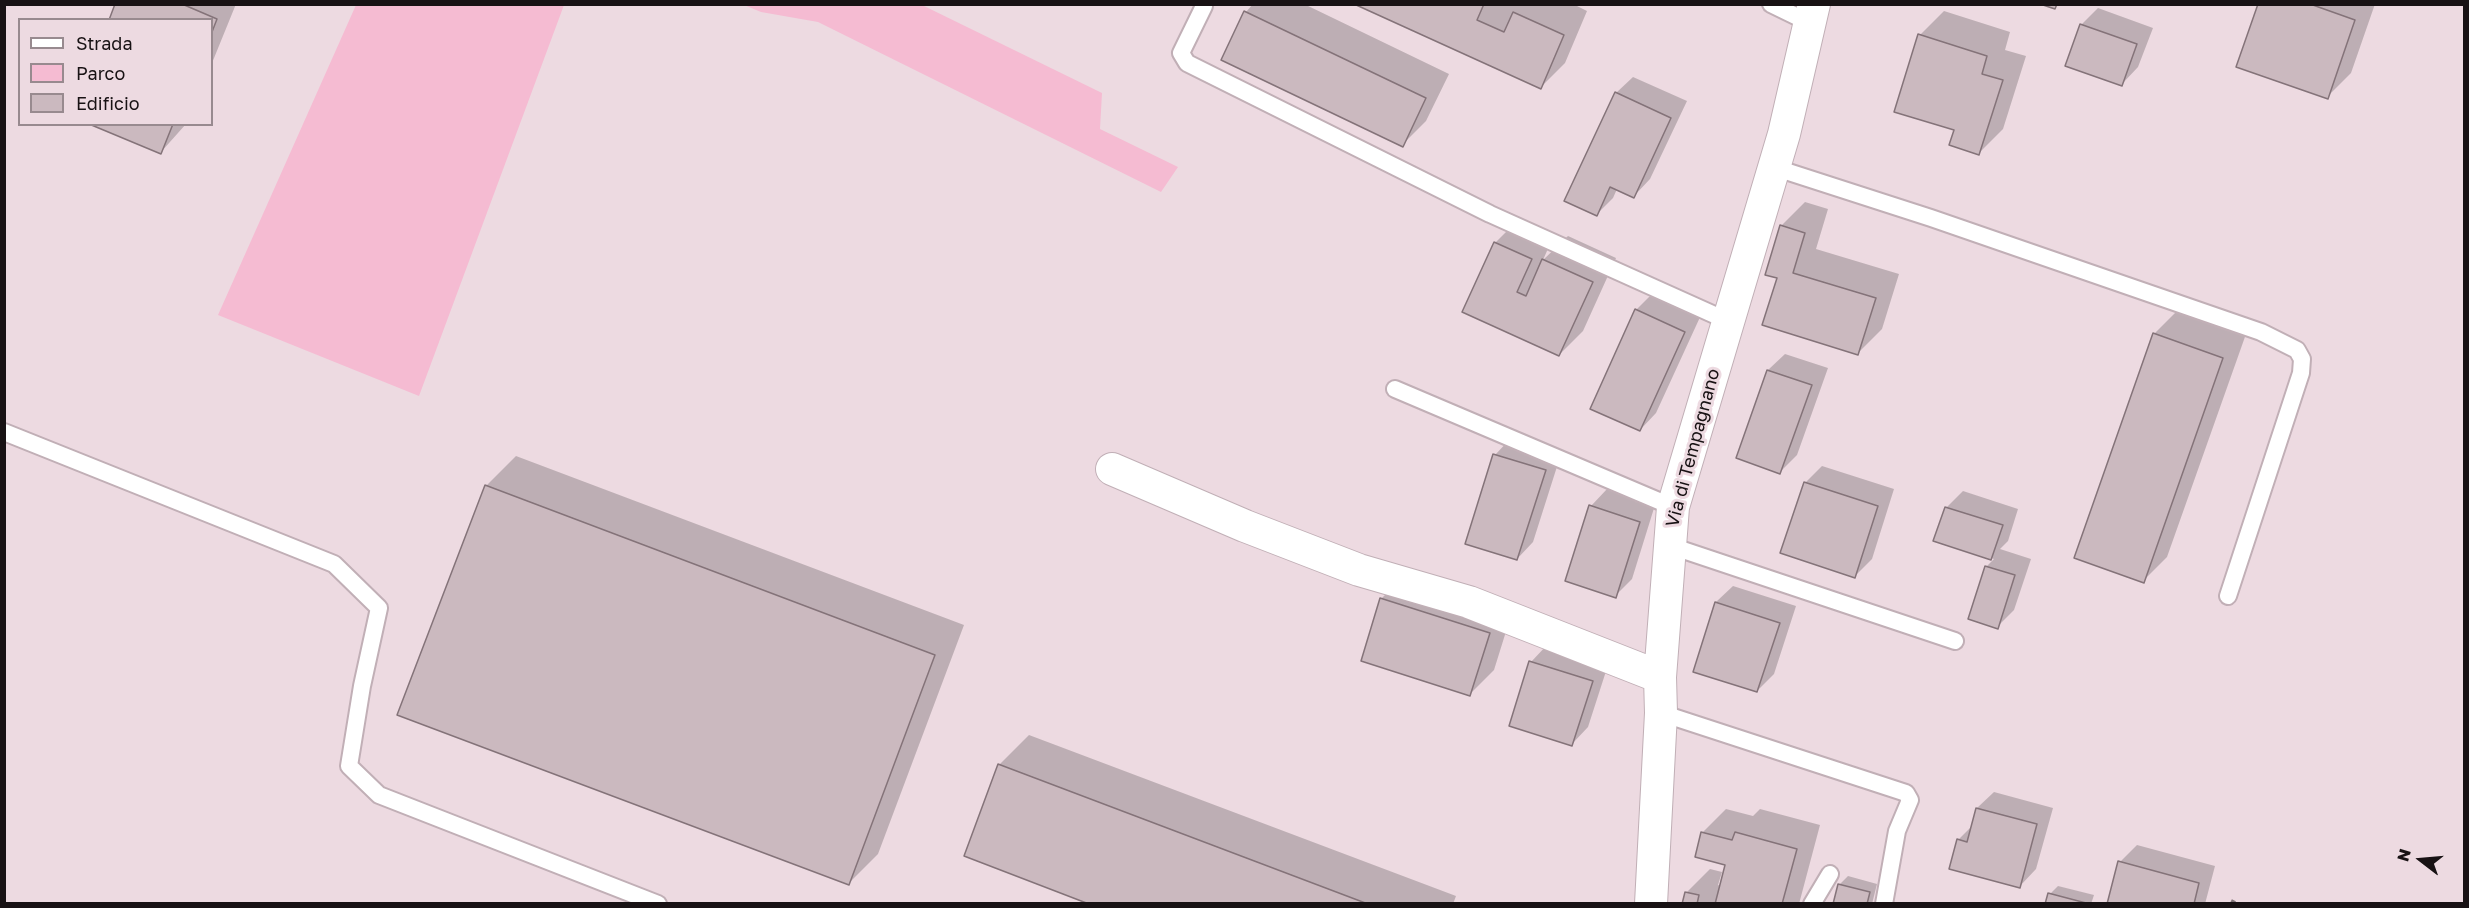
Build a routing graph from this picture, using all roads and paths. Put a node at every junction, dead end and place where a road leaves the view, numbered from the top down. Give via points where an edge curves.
1 (1771, 4) edge
2 (1204, 6) edge
3 (1812, 14) edge
4 (1773, 168) junction
5 (1728, 321) junction
6 (1395, 389) dead end
7 (4, 432) edge
8 (1112, 469) dead end
9 (1673, 507) junction
10 (1668, 545) junction
11 (2228, 596) dead end
12 (1954, 641) dead end
13 (1660, 677) junction
14 (1661, 713) junction
15 (1830, 874) dead end
16 (2230, 901) dead end
17 (658, 903) edge
18 (1651, 903) edge
19 (1812, 903) edge
20 (1884, 903) edge
21 (2237, 903) edge

1 - 3 lane
2 - 5 lane via 1181,53 1187,63 1490,214
3 - 4 street, Via di Tempagnano
4 - 5 street, Via di Tempagnano
4 - 11 lane via 1932,218 2261,332 2296,350 2302,359 2301,373
5 - 9 street, Via di Tempagnano
6 - 9 lane
7 - 17 lane via 334,564 379,608 349,766 380,795
8 - 13 street via 1359,570 1469,602
9 - 10 street, Via di Tempagnano
10 - 12 lane
10 - 13 street, Via di Tempagnano
13 - 14 street, Via di Tempagnano
14 - 18 street, Via di Tempagnano
14 - 20 lane via 1906,793 1910,801 1897,831
15 - 19 lane
16 - 21 path

